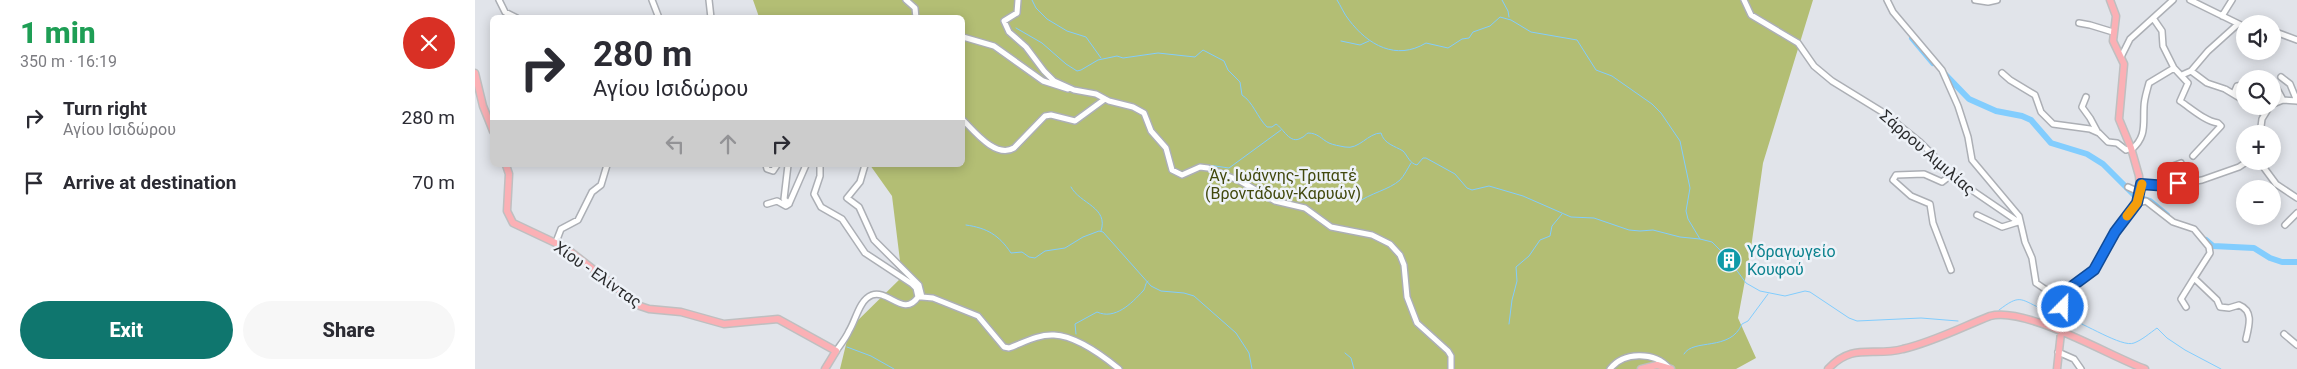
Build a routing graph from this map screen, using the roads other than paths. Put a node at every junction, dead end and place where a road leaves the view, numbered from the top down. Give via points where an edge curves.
1 (499, 0) edge
2 (652, 0) edge
3 (709, 0) edge
4 (906, 0) edge
5 (1018, 0) edge
6 (1744, 0) edge
7 (1887, 0) edge
8 (1975, 0) edge
9 (1997, 0) edge
10 (2110, 0) edge
11 (2173, 0) edge
12 (2190, 0) edge
13 (2232, 0) edge
14 (511, 15) edge
15 (658, 15) edge
16 (711, 15) edge
17 (916, 15) edge
18 (2222, 16) junction
19 (2153, 18) junction
20 (2079, 23) dead end
21 (2236, 23) edge
22 (2236, 26) edge
23 (2113, 32) junction
24 (2281, 34) edge
25 (965, 37) edge
26 (2297, 40) edge
27 (2121, 58) junction
28 (2174, 68) junction
29 (2191, 71) junction
30 (2002, 72) dead end
31 (475, 73) edge
32 (2182, 75) junction
33 (2281, 77) dead end
34 (2236, 88) edge
35 (1074, 90) junction
36 (2234, 93) joint
37 (2281, 96) edge
38 (2086, 97) dead end
39 (1105, 99) junction
40 (2283, 100) joint
41 (2297, 101) edge
42 (965, 122) edge
43 (490, 124) edge
44 (2097, 132) junction
45 (2131, 149) junction
46 (2193, 156) dead end
47 (2181, 163) dead end
48 (507, 167) edge
49 (606, 167) edge
50 (766, 167) edge
51 (776, 167) edge
52 (788, 167) edge
53 (805, 167) edge
54 (820, 167) edge
55 (864, 167) edge
56 (2236, 168) edge
57 (2266, 170) edge
58 (1951, 175) junction
59 (2141, 184) junction
60 (2172, 185) junction
61 (2128, 187) dead end
62 (2138, 197) junction
63 (2297, 198) edge
64 (767, 204) dead end
65 (789, 204) junction
66 (2297, 213) edge
67 (1977, 215) dead end
68 (2019, 223) junction
69 (2285, 225) dead end
70 (556, 242) junction
71 (1951, 270) dead end
72 (2193, 278) junction
73 (920, 297) junction
74 (2064, 302) junction
75 (2186, 307) dead end
76 (2026, 319) junction
77 (2062, 320) junction
78 (2045, 326) junction
79 (2060, 334) junction
80 (2284, 334) dead end
81 (2246, 338) dead end
82 (2074, 340) junction
83 (2090, 344) junction
84 (2297, 345) edge
85 (2059, 349) junction
86 (836, 351) junction
87 (1649, 368) edge
88 (825, 369) edge
89 (1119, 369) edge
90 (1451, 369) edge
91 (1610, 369) edge
92 (1641, 369) edge
93 (1670, 369) edge
94 (1828, 369) edge
95 (2057, 369) edge
96 (2081, 369) edge
97 (2143, 369) edge

1 - 14 street via 505,12
2 - 15 street
3 - 16 street
4 - 17 street via 915,8
5 - 35 street via 1017,12 1004,21 1006,28 1026,47 1048,76
6 - 58 street, Σάρρου Αιμιλίας via 1753,16 1798,43 1823,73 1904,128
7 - 68 street via 1942,70 1958,106 1972,160 2017,214
8 - 9 street
10 - 23 main road via 2116,16
11 - 19 street
12 - 18 street
13 - 18 street
18 - 21 street
19 - 27 street via 2128,42
19 - 28 street via 2162,31 2164,48
20 - 23 street
22 - 29 street
23 - 27 main road via 2114,44
24 - 26 street
25 - 35 street via 994,46 1047,84
27 - 45 main road via 2124,69 2119,119
28 - 32 street
28 - 45 street via 2149,83 2144,104 2144,132 2140,142
29 - 32 street
29 - 36 street via 2207,83
30 - 44 street via 2035,95 2041,112 2053,124
31 - 43 main road
32 - 46 street via 2188,86 2180,101 2209,122 2221,126
33 - 41 street via 2290,84
34 - 36 street
35 - 39 street
37 - 40 street
38 - 44 street via 2082,107
39 - 42 street via 1075,121 1045,116 1008,151 990,144
39 - 90 street via 1145,114 1151,131 1165,146 1170,167 1176,174 1188,173 1200,166 1208,168 1240,180 1275,201 1305,208 1331,228 1372,235 1389,244 1405,265 1407,297 1417,323 1448,351
40 - 41 street
44 - 45 street via 2108,142
45 - 59 main road
47 - 60 street via 2173,166
48 - 70 main road, Χίου - Ελίντας via 510,220
49 - 70 street via 601,185 592,192 578,220 560,230
50 - 51 street via 773,171
52 - 65 street via 784,199
53 - 65 street
54 - 73 street via 814,194 818,204 842,219 865,253 912,284
55 - 73 street via 859,182 847,198 859,207 874,240 920,286
56 - 60 street via 2205,179
57 - 63 street via 2276,184
58 - 68 street, Σάρρου Αιμιλίας
58 - 71 street via 1942,182 1924,174 1896,175 1893,178 1911,196 1931,204 1933,223
59 - 60 street
59 - 62 main road
61 - 62 street
62 - 72 street via 2173,222 2192,228 2209,247 2209,253
62 - 74 main road via 2094,270 2071,287
64 - 65 street via 777,201 786,206
66 - 69 street
67 - 68 street via 2002,226
68 - 74 street via 2032,258 2036,283
70 - 86 main road, Χίου - Ελίντας via 647,309 681,312 724,324 778,319
72 - 75 street via 2181,299
72 - 81 street via 2217,300 2220,307 2239,305 2246,309 2250,317
73 - 86 street via 905,305 879,294 869,297
73 - 89 street via 933,298 978,316 1004,347 1056,335 1098,352
74 - 77 main road
76 - 78 main road
76 - 79 main road
76 - 94 main road via 1997,314 1904,349 1850,353
77 - 78 main road via 2053,327
77 - 79 main road
78 - 79 main road
79 - 82 main road
79 - 83 main road
79 - 85 main road
80 - 84 street
82 - 83 main road
82 - 85 main road via 2067,340
83 - 97 main road
85 - 95 main road
85 - 96 street via 2074,359
86 - 88 main road
87 - 92 main road
87 - 93 main road via 1657,365
91 - 93 street via 1617,360 1632,356 1661,361

